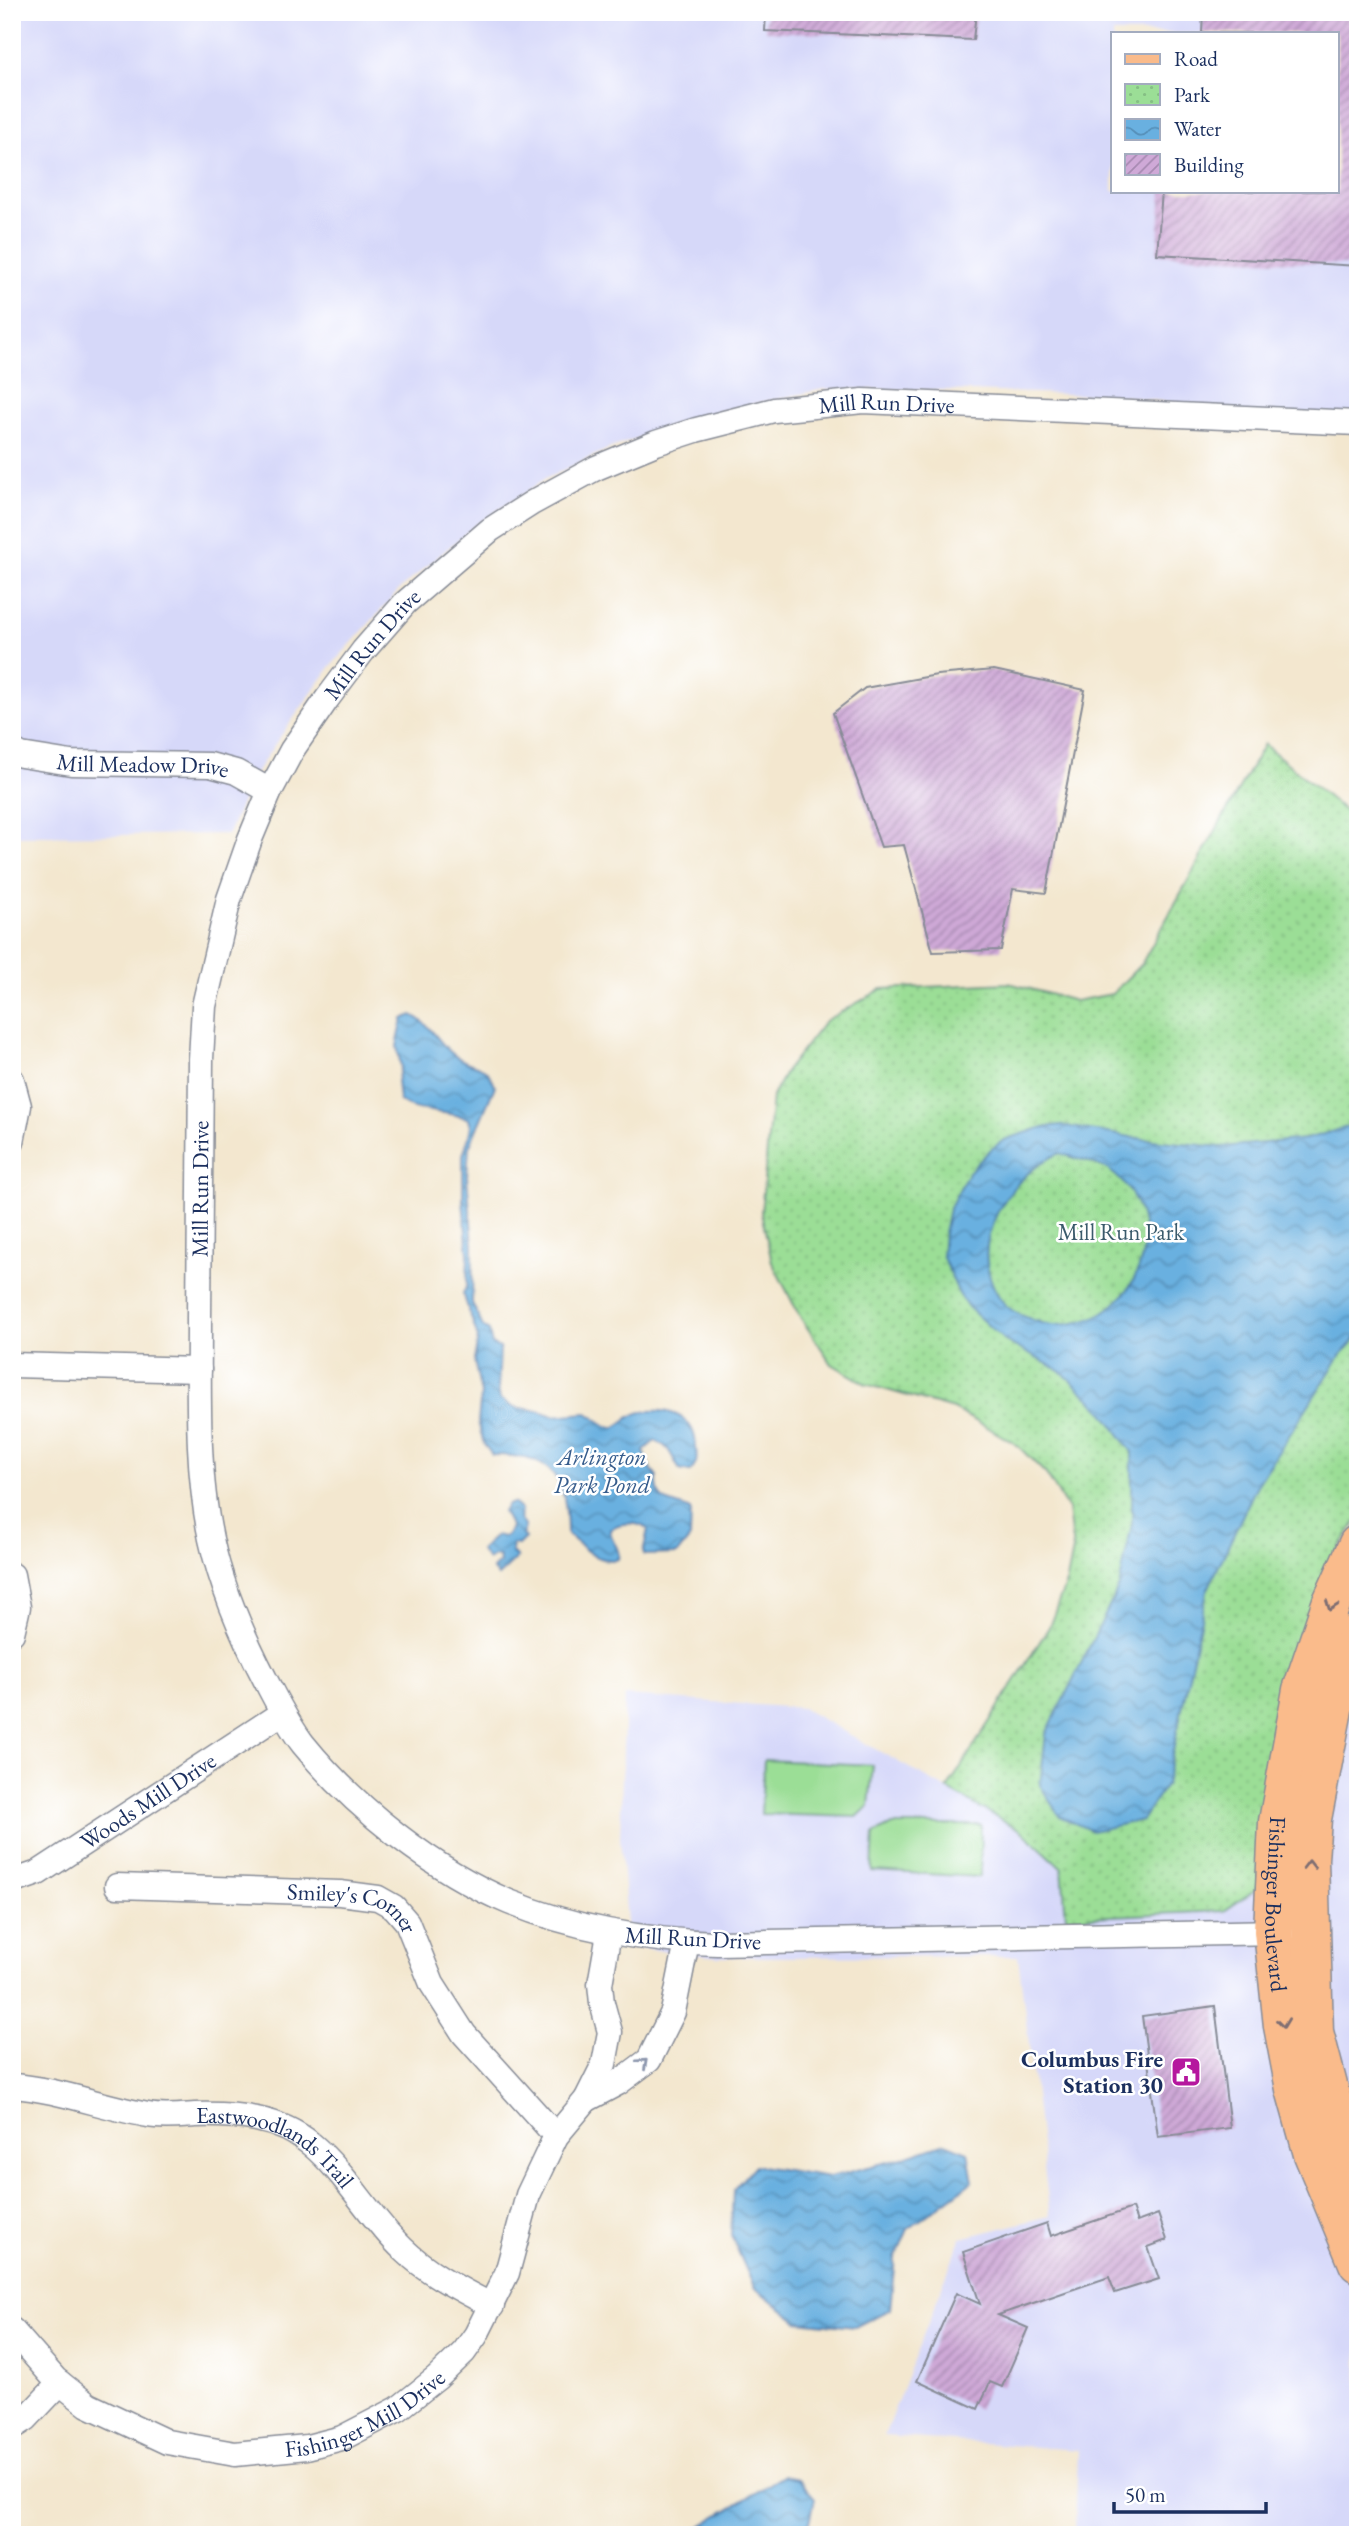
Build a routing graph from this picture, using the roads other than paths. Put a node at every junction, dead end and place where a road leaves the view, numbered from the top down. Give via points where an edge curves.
1 (1358, 422) edge
2 (12, 750) edge
3 (270, 790) junction
4 (12, 1080) edge
5 (12, 1142) edge
6 (12, 1366) edge
7 (199, 1370) junction
8 (1358, 1544) edge
9 (12, 1575) edge
10 (12, 1633) edge
11 (1358, 1633) edge
12 (282, 1713) junction
13 (12, 1882) edge
14 (117, 1886) dead end
15 (1273, 1931) junction
16 (609, 1933) junction
17 (1310, 1933) junction
18 (687, 1942) junction
19 (12, 2086) edge
20 (586, 2100) junction
21 (556, 2136) junction
22 (1358, 2175) edge
23 (1358, 2263) edge
24 (492, 2306) junction
25 (12, 2330) edge
26 (60, 2383) junction
27 (12, 2428) edge

1 - 3 street, Mill Run Drive via 863,401 774,410 656,443 596,468 532,503 490,530 405,603 327,699
2 - 3 street, Mill Meadow Drive via 72,763 210,765 236,772
3 - 7 street, Mill Run Drive via 229,899 204,1006
4 - 5 street via 19,1106
6 - 7 street
7 - 12 street, Mill Run Drive via 211,1540 236,1620
8 -> 15 main road, Fishinger Boulevard via 1331,1604 1302,1690 1278,1822
9 - 10 street via 18,1607
17 -> 11 main road, Fishinger Boulevard via 1312,1819 1334,1704
12 - 13 street, Woods Mill Drive via 38,1873
12 - 16 street, Mill Run Drive via 303,1743 386,1828 435,1861 498,1897
14 - 21 street, Smiley's Corner via 341,1893 378,1898 394,1907 407,1922 432,1984 464,2034
15 - 17 street, Mill Run Drive
15 - 18 street, Mill Run Drive
15 -> 23 main road, Fishinger Boulevard via 1295,2089 1312,2154
16 - 18 street, Mill Run Drive
16 - 20 street, Fishinger Mill Drive via 600,1984 610,2032 604,2064
17 - 22 main road, Fishinger Boulevard via 1314,2032 1338,2124
20 -> 18 street, Fishinger Mill Drive via 649,2060 673,2012
19 - 24 street, Eastwoodlands Trail via 150,2116 256,2117 295,2133 327,2160 401,2248 439,2279
20 - 21 street, Fishinger Mill Drive
21 - 24 street, Fishinger Mill Drive via 528,2195 507,2273
24 - 26 street, Fishinger Mill Drive via 464,2352 398,2409 342,2438 307,2447 235,2454 167,2442 105,2415
25 - 26 street, Fishinger Mill Drive
26 - 27 street

